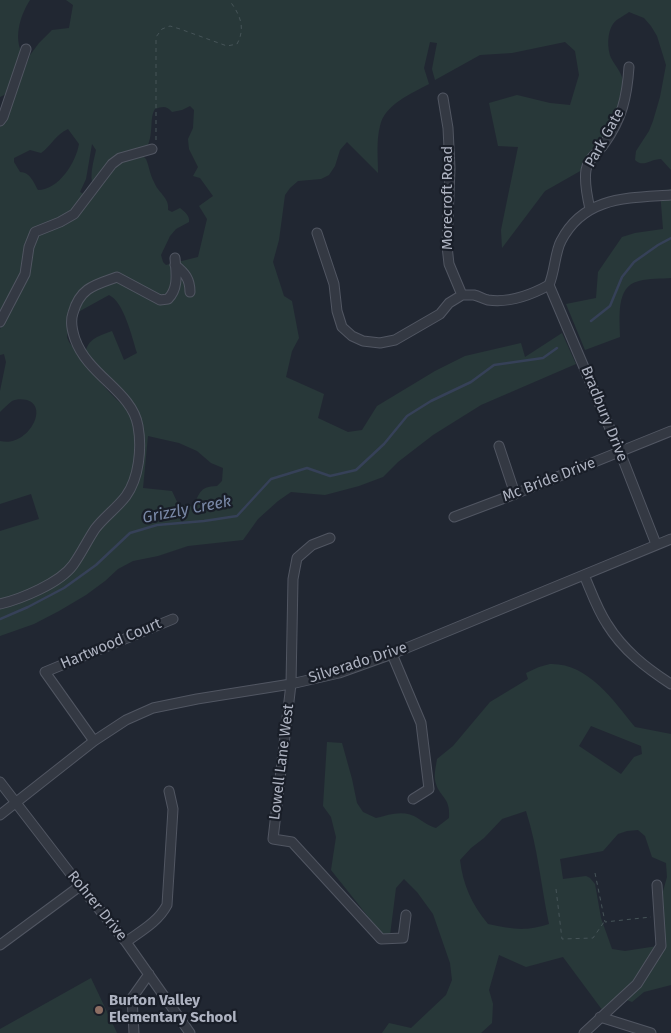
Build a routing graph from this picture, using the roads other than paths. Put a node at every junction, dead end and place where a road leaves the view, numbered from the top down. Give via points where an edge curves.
1 (26, 49) dead end
2 (629, 67) dead end
3 (443, 98) dead end
4 (0, 121) edge
5 (152, 149) road end
6 (671, 195) edge
7 (590, 209) junction
8 (317, 233) dead end
9 (548, 285) junction
10 (190, 292) dead end
11 (462, 295) junction
12 (0, 322) edge
13 (671, 431) edge
14 (499, 446) dead end
15 (620, 452) junction
16 (515, 494) junction
17 (454, 517) dead end
18 (330, 538) dead end
19 (671, 539) edge
20 (656, 544) junction
21 (584, 575) junction
22 (0, 604) edge
23 (172, 619) dead end
24 (392, 654) junction
25 (291, 684) junction
26 (671, 684) edge
27 (94, 741) junction
28 (0, 782) edge
29 (169, 790) dead end
30 (413, 799) dead end
31 (15, 803) junction
32 (0, 815) edge
33 (657, 885) dead end
34 (80, 886) junction
35 (406, 914) dead end
36 (126, 942) junction
37 (0, 945) edge
38 (150, 974) junction
39 (600, 1017) junction
40 (134, 1033) edge
41 (190, 1033) edge
42 (584, 1033) edge
43 (651, 1033) edge

1 - 4 street
2 - 7 street, Park Gate via 628,91 618,121 586,169
3 - 11 street, Morecroft Road via 450,168 447,246 449,264
5 - 12 street via 120,158 74,214 35,232 25,274
6 - 7 street via 616,199
7 - 9 street via 578,218 560,241
8 - 11 street via 334,284 342,327 363,342 395,340 440,314
9 - 11 street via 537,292 498,300
9 - 15 street, Bradbury Drive
10 - 22 street via 188,279 175,262 176,279 173,294 168,299 160,300 117,277 86,290 76,301 71,317 79,351 127,401 138,425 140,447 135,476 126,495 95,528 72,567 47,586
13 - 15 street, Mc Bride Drive
14 - 16 street
15 - 16 street, Mc Bride Drive
15 - 20 street, Bradbury Drive
16 - 17 street, Mc Bride Drive
18 - 25 street, Lowell Lane West via 312,545 297,558 293,579
19 - 20 street, Silverado Drive
20 - 21 street, Silverado Drive
21 - 24 street, Silverado Drive
21 - 26 street via 606,623 620,642 646,667
23 - 27 street, Hartwood Court via 44,672
24 - 25 street, Silverado Drive via 339,673
24 - 30 street via 422,723 428,789
25 - 27 street, Silverado Drive via 153,708 126,720
25 - 35 street, Lowell Lane West via 272,839 292,842 381,939 403,938
27 - 31 street, Silverado Drive
28 - 31 street, Rohrer Drive
29 - 36 street via 173,809 167,905 153,923
31 - 32 street, Silverado Drive
31 - 34 street, Rohrer Drive
33 - 39 street via 661,946 637,984
34 - 36 street, Rohrer Drive
34 - 37 street
36 - 38 street, Rohrer Drive
38 - 40 street via 132,998
38 - 41 street, Rohrer Drive
39 - 42 street
39 - 43 street

